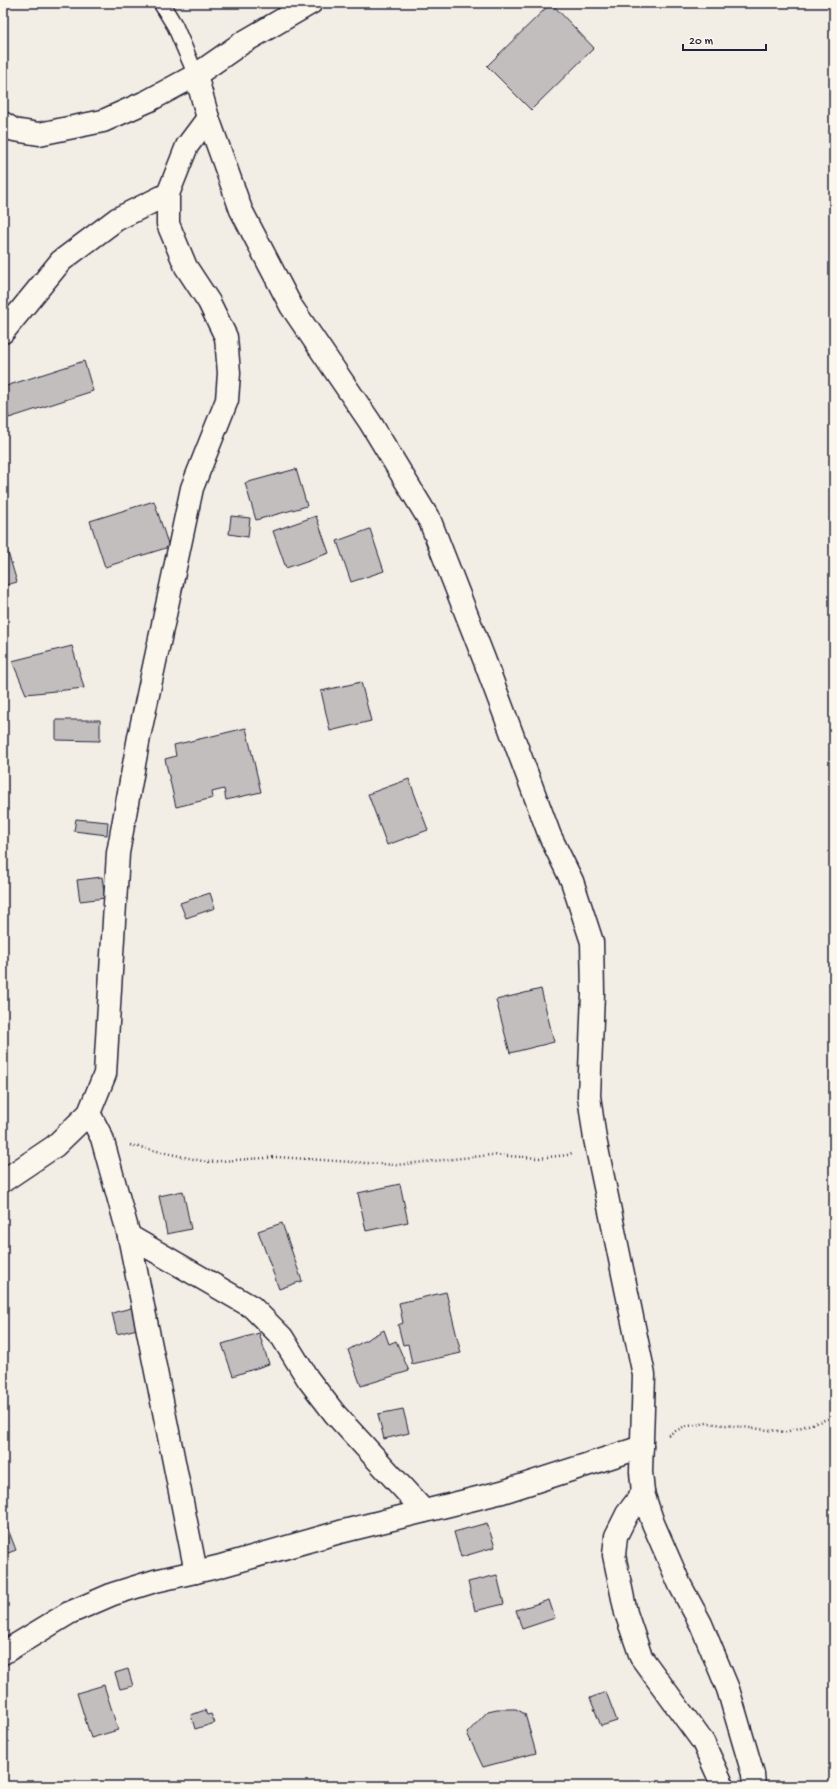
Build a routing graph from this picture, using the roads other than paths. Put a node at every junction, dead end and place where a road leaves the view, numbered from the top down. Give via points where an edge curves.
1 (161, 3) edge
2 (311, 3) edge
3 (196, 75) junction
4 (208, 118) junction
5 (3, 124) edge
6 (168, 194) junction
7 (3, 332) edge
8 (89, 1113) junction
9 (3, 1181) edge
10 (128, 1236) junction
11 (642, 1447) junction
12 (643, 1492) junction
13 (424, 1511) junction
14 (196, 1572) junction
15 (3, 1653) edge
16 (723, 1786) edge
17 (754, 1786) edge

1 - 3 lane via 175,26
2 - 3 street via 242,43
3 - 4 street
3 - 5 street via 148,101 103,121 39,134 14,130
4 - 6 street via 187,146
4 - 11 street via 241,210 291,306 370,422 430,521 550,836 572,881 592,942 589,1096 595,1139 644,1375
6 - 7 street via 117,219 61,261
6 - 8 street via 168,224 186,267 210,302 226,337 229,373 227,400 192,488 139,737 118,853 105,1074
8 - 9 street via 55,1146
8 - 10 street via 102,1138
10 - 13 street via 252,1307 282,1337 308,1379 335,1414
10 - 14 street
11 - 12 street
11 - 13 street via 502,1492
12 - 16 street via 627,1514 616,1536 614,1556 626,1613 641,1657 703,1742
12 - 17 street via 653,1523 680,1585 701,1624 728,1689 753,1774
13 - 14 street
14 - 15 street via 113,1594 69,1613

